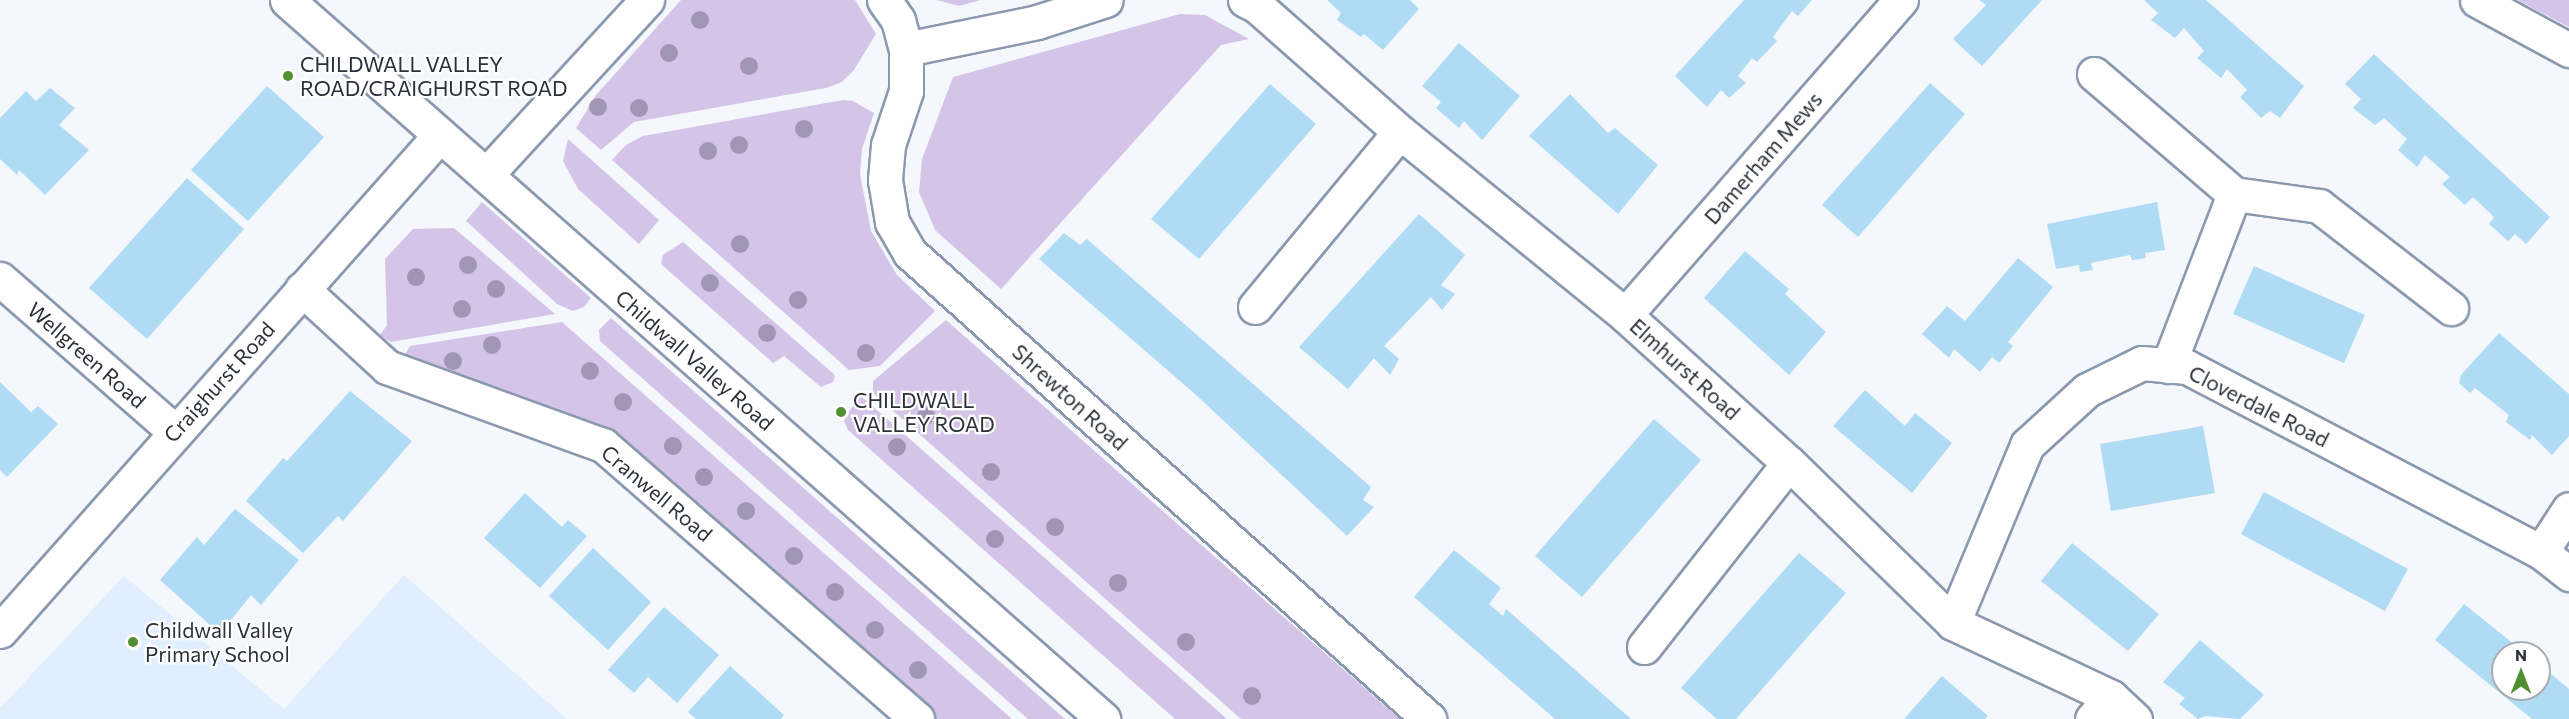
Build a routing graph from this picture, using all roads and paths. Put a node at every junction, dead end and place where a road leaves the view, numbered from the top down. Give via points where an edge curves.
1 (287, 0) edge
2 (647, 0) edge
3 (884, 0) edge
4 (1106, 0) edge
5 (1245, 0) edge
6 (1901, 0) edge
7 (2476, 0) edge
8 (906, 49) junction
9 (2569, 50) edge
10 (2094, 74) dead end
11 (1400, 132) junction
12 (441, 135) junction
13 (486, 175) junction
14 (2234, 194) junction
15 (0, 279) edge
16 (302, 289) junction
17 (1255, 307) dead end
18 (2451, 308) dead end
19 (1625, 315) junction
20 (2168, 366) junction
21 (174, 431) junction
22 (1789, 463) junction
23 (2569, 509) edge
24 (2541, 552) junction
25 (2569, 574) edge
26 (1953, 622) junction
27 (0, 631) edge
28 (1644, 647) dead end
29 (2101, 708) edge
30 (917, 719) edge
31 (1103, 719) edge
32 (1429, 719) edge
33 (2135, 719) edge

1 - 12 street, Childwall Valley Road
2 - 13 street
3 - 8 street, Shrewton Road via 898,20
4 - 8 street via 1037,22
5 - 11 street, Elmhurst Road via 1257,6
6 - 19 street, Damerham Mews
7 - 9 street
8 - 32 street, Shrewton Road via 906,91 888,145 885,180 892,222 910,253
10 - 14 street
11 - 17 street
11 - 19 street, Elmhurst Road
12 - 13 street, Childwall Valley Road
12 - 16 street, Craighurst Road
13 - 31 street, Childwall Valley Road
14 - 18 street via 2319,206
14 - 20 street
15 - 21 street, Wellgreen Road
16 - 21 street, Craighurst Road
16 - 30 street, Cranwell Road via 387,367 603,445
19 - 22 street, Elmhurst Road
20 - 24 street, Cloverdale Road via 2187,367
20 - 26 street, Cloverdale Road via 2142,363 2087,390 2027,445
21 - 27 street, Craighurst Road
22 - 26 street, Elmhurst Road
22 - 28 street
23 - 24 street
24 - 25 street, Cloverdale Road
26 - 29 street, Elmhurst Road
29 - 33 street, Elmhurst Road

